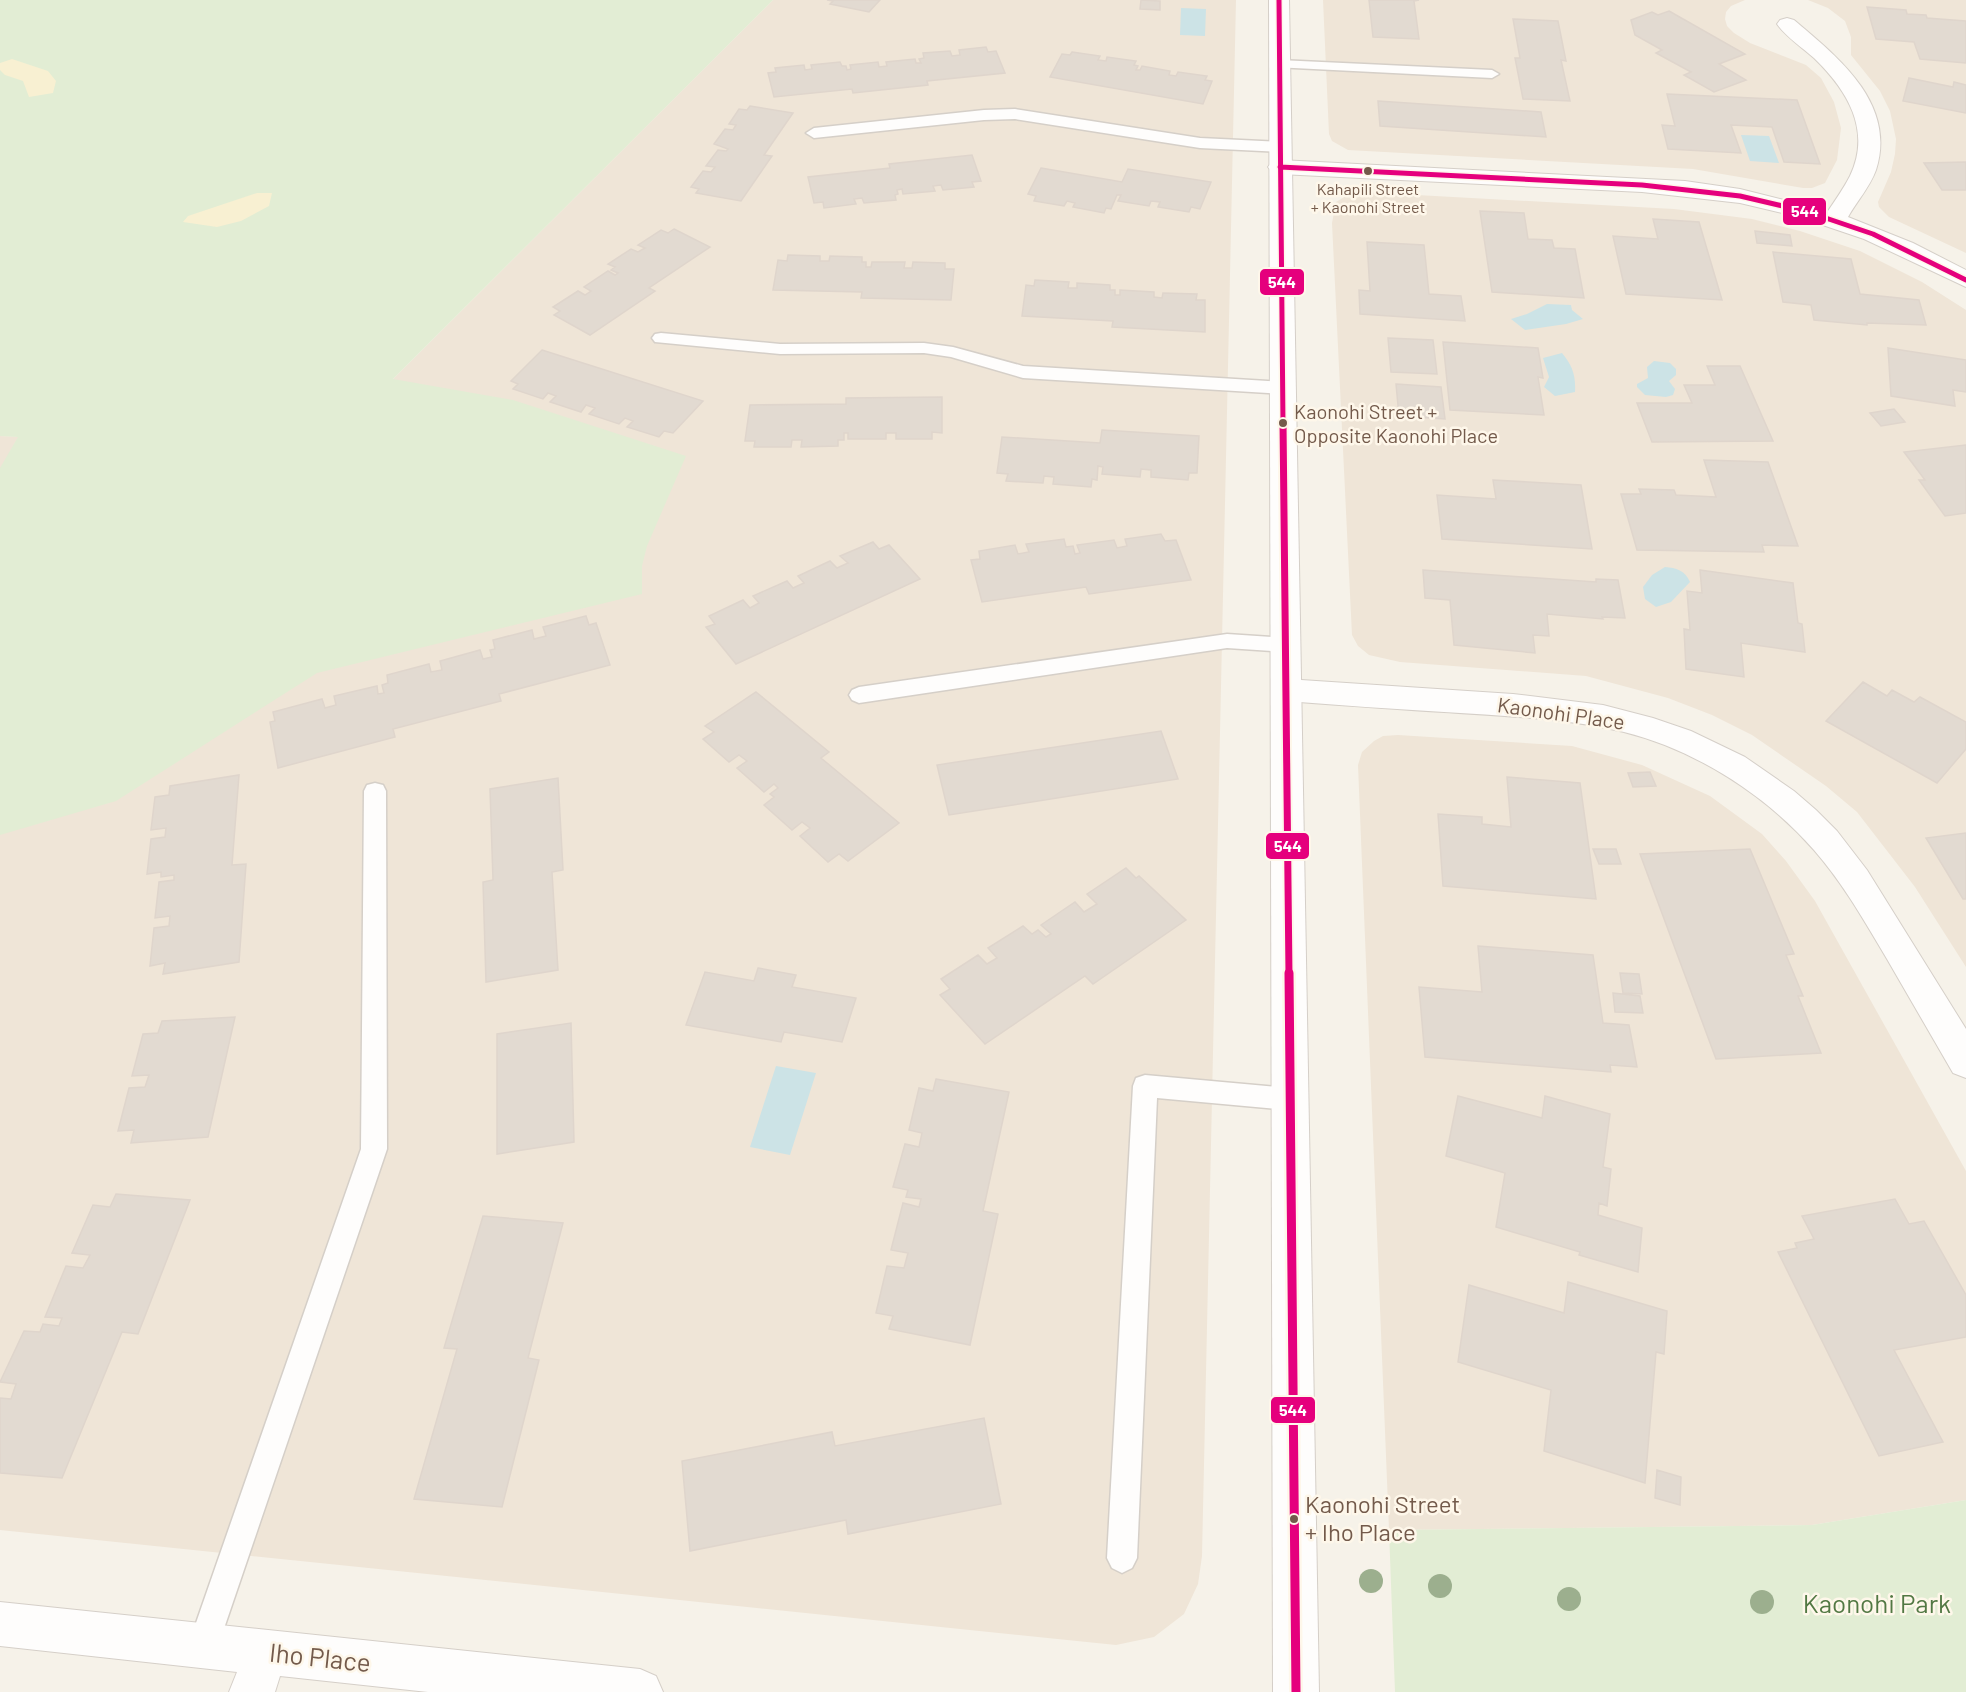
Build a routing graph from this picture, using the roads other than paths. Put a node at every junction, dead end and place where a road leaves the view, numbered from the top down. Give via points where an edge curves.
1 (1279, 0) edge
2 (1787, 24) dead end
3 (1279, 64) junction
4 (1492, 74) dead end
5 (814, 133) dead end
6 (1280, 157) junction
7 (1835, 220) junction
8 (1966, 280) edge
9 (661, 338) dead end
10 (1283, 388) junction
11 (1286, 645) junction
12 (1286, 690) junction
13 (859, 695) dead end
14 (375, 791) dead end
15 (1966, 1062) edge
16 (1290, 1099) junction
17 (1122, 1558) dead end
18 (0, 1624) edge
19 (203, 1646) junction
20 (259, 1672) edge
21 (640, 1692) edge
22 (1296, 1692) edge

1 - 3 street
2 - 7 street via 1850,82 1865,112 1869,130 1865,167
3 - 4 lane
3 - 6 street
5 - 6 lane via 1015,114
6 - 7 street via 1703,191 1779,204
6 - 10 street
7 - 8 street via 1905,248
9 - 10 lane via 780,349 924,348 1023,372
10 - 11 street
11 - 12 street
11 - 13 lane via 1227,641
12 - 15 street, Kaonohi Place via 1578,712 1626,722 1712,755 1784,800 1825,840 1873,905
12 - 16 street
14 - 19 lane via 374,1149
16 - 17 lane via 1145,1086
16 - 22 street
18 - 19 street, Iho Place
19 - 20 street, Iho Place
20 - 21 street, Iho Place

